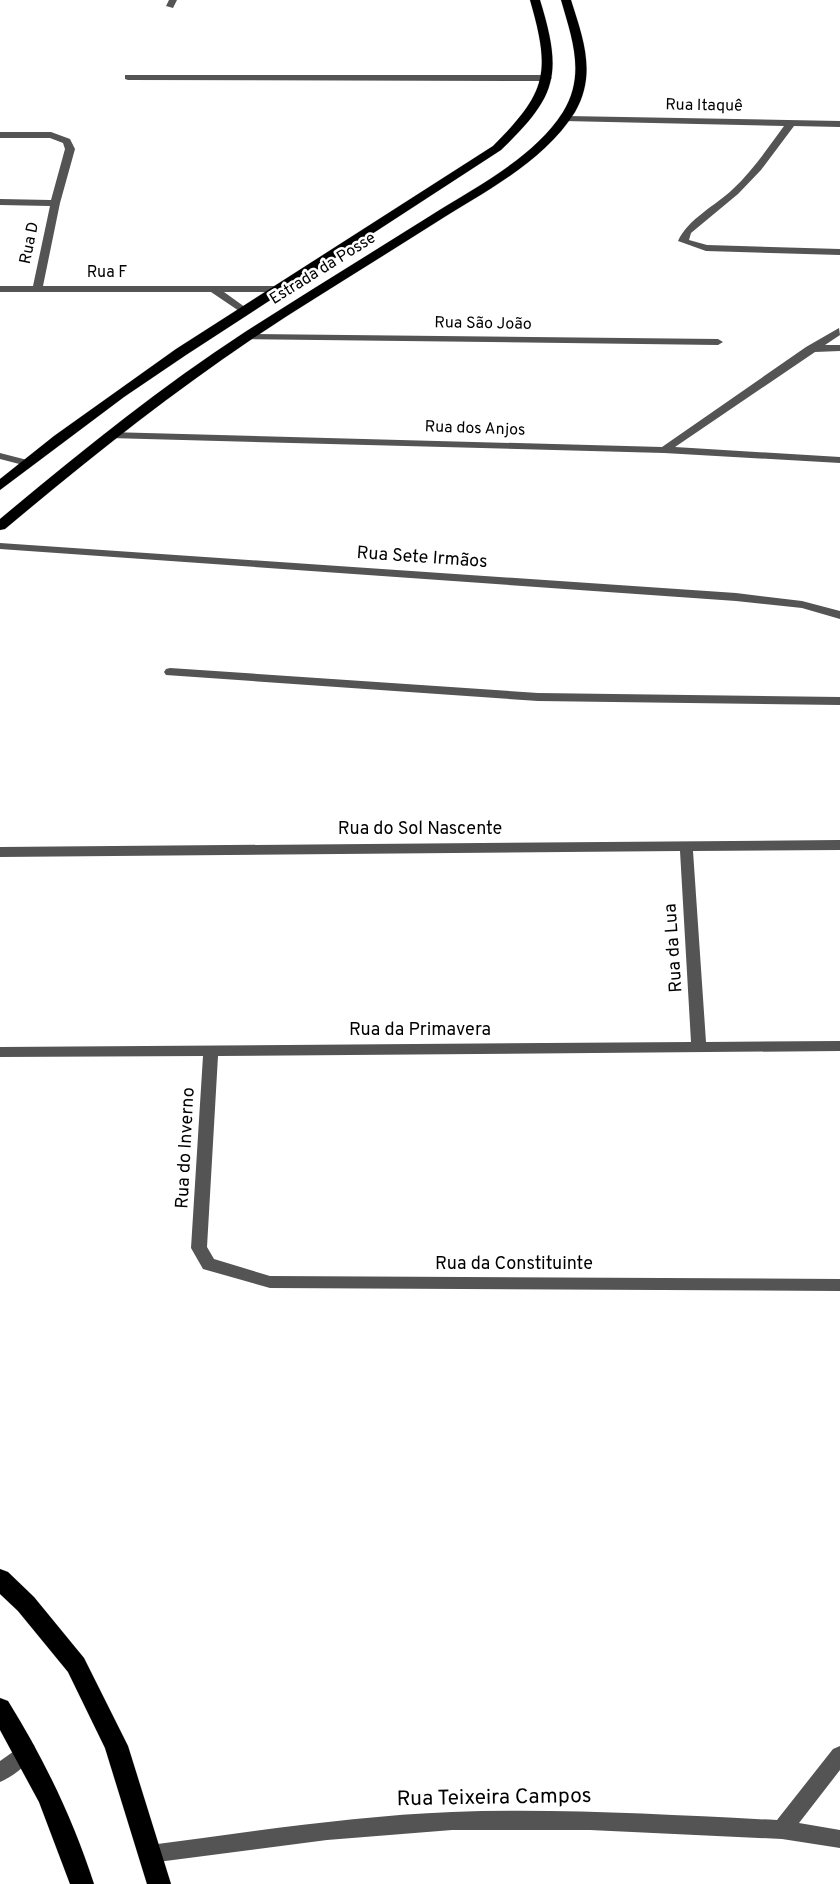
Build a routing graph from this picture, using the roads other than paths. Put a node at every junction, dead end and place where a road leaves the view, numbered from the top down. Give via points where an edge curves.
1 (535, 0) edge
2 (566, 0) edge
3 (128, 77) dead end
4 (548, 78) junction
5 (567, 119) junction
6 (791, 123) junction
7 (840, 124) edge
8 (0, 135) edge
9 (0, 202) edge
10 (55, 203) junction
11 (840, 252) edge
12 (0, 289) edge
13 (37, 289) junction
14 (213, 289) junction
15 (280, 289) junction
16 (245, 312) junction
17 (839, 331) edge
18 (247, 337) junction
19 (718, 342) dead end
20 (840, 348) edge
21 (810, 349) junction
22 (109, 435) junction
23 (664, 450) junction
24 (0, 456) edge
25 (840, 460) edge
26 (27, 463) junction
27 (0, 486) edge
28 (0, 526) edge
29 (0, 546) edge
30 (840, 615) edge
31 (170, 672) dead end
32 (840, 701) edge
33 (840, 845) edge
34 (686, 846) junction
35 (0, 852) edge
36 (840, 1046) edge
37 (699, 1048) junction
38 (211, 1051) junction
39 (0, 1052) edge
40 (199, 1248) joint
41 (840, 1285) edge
42 (0, 1579) edge
43 (0, 1709) edge
44 (27, 1751) junction
45 (840, 1755) edge
46 (0, 1773) edge
47 (782, 1830) junction
48 (840, 1839) edge
49 (150, 1854) junction
50 (82, 1884) edge
51 (159, 1884) edge

1 - 4 main road, Estrada da Posse via 550,54
2 - 5 main road, Estrada da Posse via 582,57 579,92
3 - 4 street
4 - 15 main road, Estrada da Posse via 539,102 497,148
5 - 6 street, Rua Itaquê
5 - 18 main road, Estrada da Posse via 507,172
6 - 7 street, Rua Itaquê
6 - 11 street via 758,168 687,232 683,241 706,248
8 - 10 street, Rua D via 51,135 67,141 70,149
9 - 10 street, Rua D
10 - 13 street, Rua D
12 - 13 street, Rua F
13 - 14 street, Rua F
14 - 15 street, Rua F
14 - 16 street
15 - 16 main road, Estrada da Posse
16 - 26 main road, Estrada da Posse
17 - 21 street
18 - 19 street, Rua São João
18 - 22 main road, Estrada da Posse
20 - 21 street
21 - 23 street
22 - 23 street, Rua dos Anjos
22 - 28 main road, Estrada da Posse
23 - 25 street, Rua dos Anjos
24 - 26 street
26 - 27 main road, Estrada da Posse
29 - 30 street, Rua Sete Irmãos via 736,597 822,607
31 - 32 street via 538,697
33 - 34 street, Rua do Sol Nascente
34 - 35 street, Rua do Sol Nascente
34 - 37 street, Rua da Lua
36 - 37 street, Rua da Primavera
37 - 38 street, Rua da Primavera
38 - 39 street, Rua da Primavera
38 - 40 street, Rua do Inverno
40 - 41 street, Rua da Constituinte via 209,1264 270,1282
42 - 49 main road via 76,1665 116,1746
43 - 44 main road
44 - 46 street
44 - 50 main road via 70,1844
45 - 47 street
47 - 48 street, Rua Teixeira Campos
47 - 49 street, Rua Teixeira Campos via 590,1821 452,1821 327,1831
49 - 51 main road

